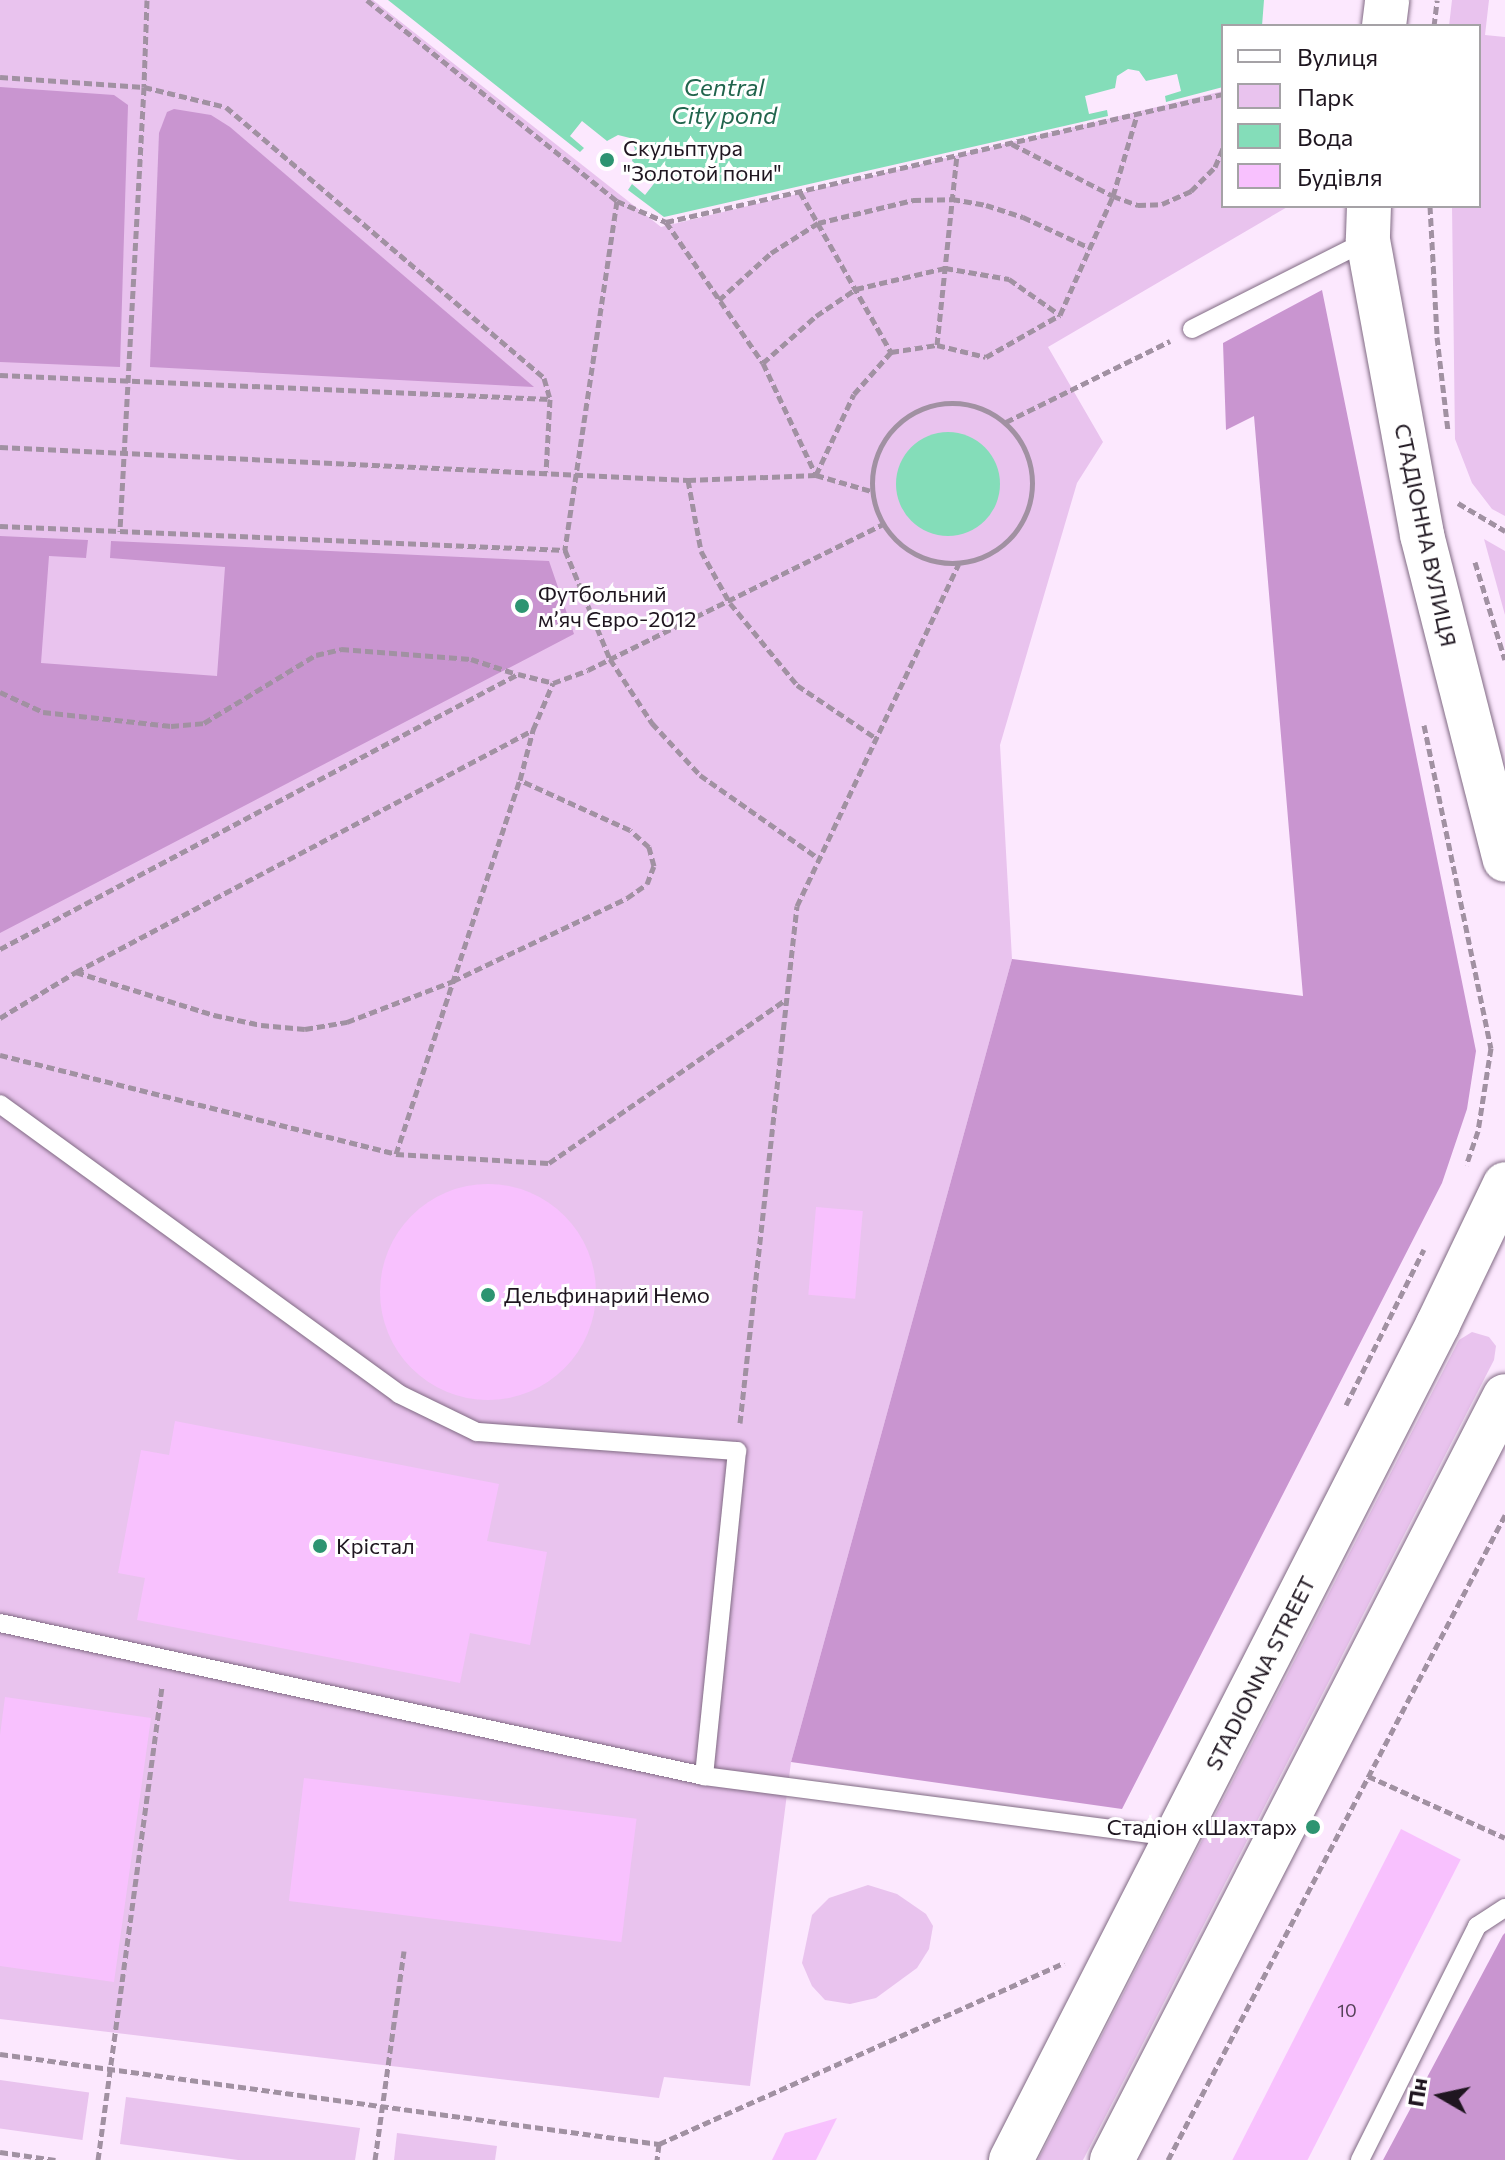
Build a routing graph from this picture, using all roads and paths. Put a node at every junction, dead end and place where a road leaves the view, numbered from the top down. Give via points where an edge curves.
1 (147, 0) edge
2 (367, 0) edge
3 (1387, 0) edge
4 (1437, 0) edge
5 (1384, 24) edge
6 (1434, 24) edge
7 (0, 77) edge
8 (144, 87) junction
9 (1221, 94) edge
10 (1137, 114) junction
11 (1012, 144) junction
12 (1221, 153) edge
13 (957, 156) junction
14 (800, 192) junction
15 (1113, 196) junction
16 (952, 199) junction
17 (617, 201) junction
18 (1430, 208) edge
19 (666, 222) junction
20 (818, 223) junction
21 (1368, 223) edge
22 (1090, 248) junction
23 (945, 268) junction
24 (856, 289) junction
25 (719, 300) junction
26 (1060, 315) junction
27 (1192, 329) joint
28 (937, 345) junction
29 (891, 352) junction
30 (763, 363) junction
31 (0, 375) edge
32 (129, 380) junction
33 (550, 399) junction
34 (1006, 422) junction
35 (1450, 442) dead end
36 (0, 447) edge
37 (127, 453) junction
38 (546, 472) junction
39 (816, 475) junction
40 (578, 476) junction
41 (688, 480) junction
42 (1455, 487) dead end
43 (871, 491) junction
44 (1457, 502) junction
45 (1461, 517) dead end
46 (884, 524) junction
47 (0, 526) edge
48 (120, 531) junction
49 (1505, 531) edge
50 (565, 550) junction
51 (1474, 560) dead end
52 (959, 564) junction
53 (730, 603) junction
54 (610, 659) junction
55 (1505, 660) edge
56 (518, 674) junction
57 (553, 683) junction
58 (0, 692) edge
59 (1424, 723) dead end
60 (533, 730) junction
61 (876, 738) junction
62 (520, 780) junction
63 (1497, 809) edge
64 (821, 860) junction
65 (1505, 860) edge
66 (0, 949) edge
67 (76, 972) junction
68 (453, 981) junction
69 (785, 1001) junction
70 (0, 1018) edge
71 (0, 1055) edge
72 (0, 1104) edge
73 (396, 1154) junction
74 (1465, 1168) dead end
75 (1505, 1184) edge
76 (1430, 1238) dead end
77 (1505, 1396) edge
78 (1345, 1407) dead end
79 (737, 1451) junction
80 (1505, 1515) edge
81 (0, 1623) edge
82 (166, 1660) junction
83 (704, 1776) junction
84 (1368, 1776) junction
85 (1176, 1837) junction
86 (1505, 1838) edge
87 (1505, 1908) edge
88 (404, 1951) dead end
89 (1059, 1976) dead end
90 (0, 2054) edge
91 (110, 2069) junction
92 (382, 2106) junction
93 (659, 2144) junction
94 (0, 2152) edge
95 (55, 2160) edge
96 (98, 2160) edge
97 (375, 2160) edge
98 (657, 2160) edge
99 (1011, 2160) edge
100 (1112, 2160) edge
101 (1168, 2160) edge
102 (1360, 2160) edge

1 - 8 path
2 - 17 path
3 - 5 street
4 - 6 path
7 - 8 path
8 - 32 path
8 - 33 path via 226,107 544,378
9 - 10 path
10 - 11 path
10 - 15 path
11 - 13 path
11 - 15 path
12 - 15 path via 1215,167 1191,191 1162,204 1138,205
13 - 14 path
13 - 16 path
14 - 19 path
14 - 20 path
15 - 22 path
16 - 20 path via 880,205
16 - 22 path via 1023,217
16 - 23 path
17 - 19 path
17 - 40 path
18 - 35 path via 1437,337
19 - 25 path
20 - 24 path
20 - 25 path via 771,253
21 - 27 lane
21 - 63 street, СТАДІОННА ВУЛИЦЯ via 1422,535
22 - 26 path
23 - 24 path
23 - 26 path via 1009,279
23 - 28 path
24 - 29 path
24 - 30 path
25 - 30 path
26 - 28 path via 986,357
27 - 34 path
28 - 29 path
29 - 39 path via 854,394
30 - 39 path
31 - 32 path
32 - 33 path
32 - 37 path
33 - 38 path
34 - 43 path via 976,405 928,405 901,420 882,442
34 - 52 path via 1021,441 1031,468 1033,493 1025,518 1010,539 988,555
36 - 37 path
37 - 38 path
37 - 48 path
38 - 40 path
39 - 41 path
39 - 43 path
40 - 41 path
40 - 50 path
41 - 53 path via 701,551
42 - 44 path
43 - 46 path
44 - 45 path
44 - 49 path
46 - 52 path via 904,549 928,561
46 - 53 path
47 - 48 path
48 - 50 path
50 - 54 path
51 - 55 path
52 - 61 path
53 - 54 path
53 - 61 path via 797,685
54 - 57 path
54 - 64 path via 652,723 700,775
56 - 57 path
56 - 58 path via 471,659 341,649 316,655 204,723 171,726 43,712
56 - 66 path
57 - 60 path
59 - 74 path via 1491,1048 1478,1131
60 - 62 path
60 - 67 path
61 - 64 path
62 - 68 path
62 - 68 path via 630,830 649,847 654,866 647,884 627,898
63 - 65 street, СТАДІОННА ВУЛИЦЯ
64 - 69 path via 797,906
67 - 68 path via 214,1015 305,1029 347,1022
67 - 70 path
68 - 73 path
69 - 73 path via 549,1163
69 - 79 path
71 - 73 path
72 - 79 lane via 399,1394 477,1432
75 - 85 street, STADIONNA STREET
76 - 78 path
77 - 100 street
79 - 83 lane
80 - 84 path
81 - 82 lane
82 - 83 lane
82 - 91 path
83 - 85 lane
84 - 86 path
84 - 101 path
85 - 99 street, STADIONNA STREET
87 - 102 lane via 1477,1926
88 - 92 path
89 - 93 path via 1066,1962
90 - 91 path
91 - 92 path
91 - 96 path
92 - 93 path
92 - 97 path
93 - 98 path
94 - 95 path

